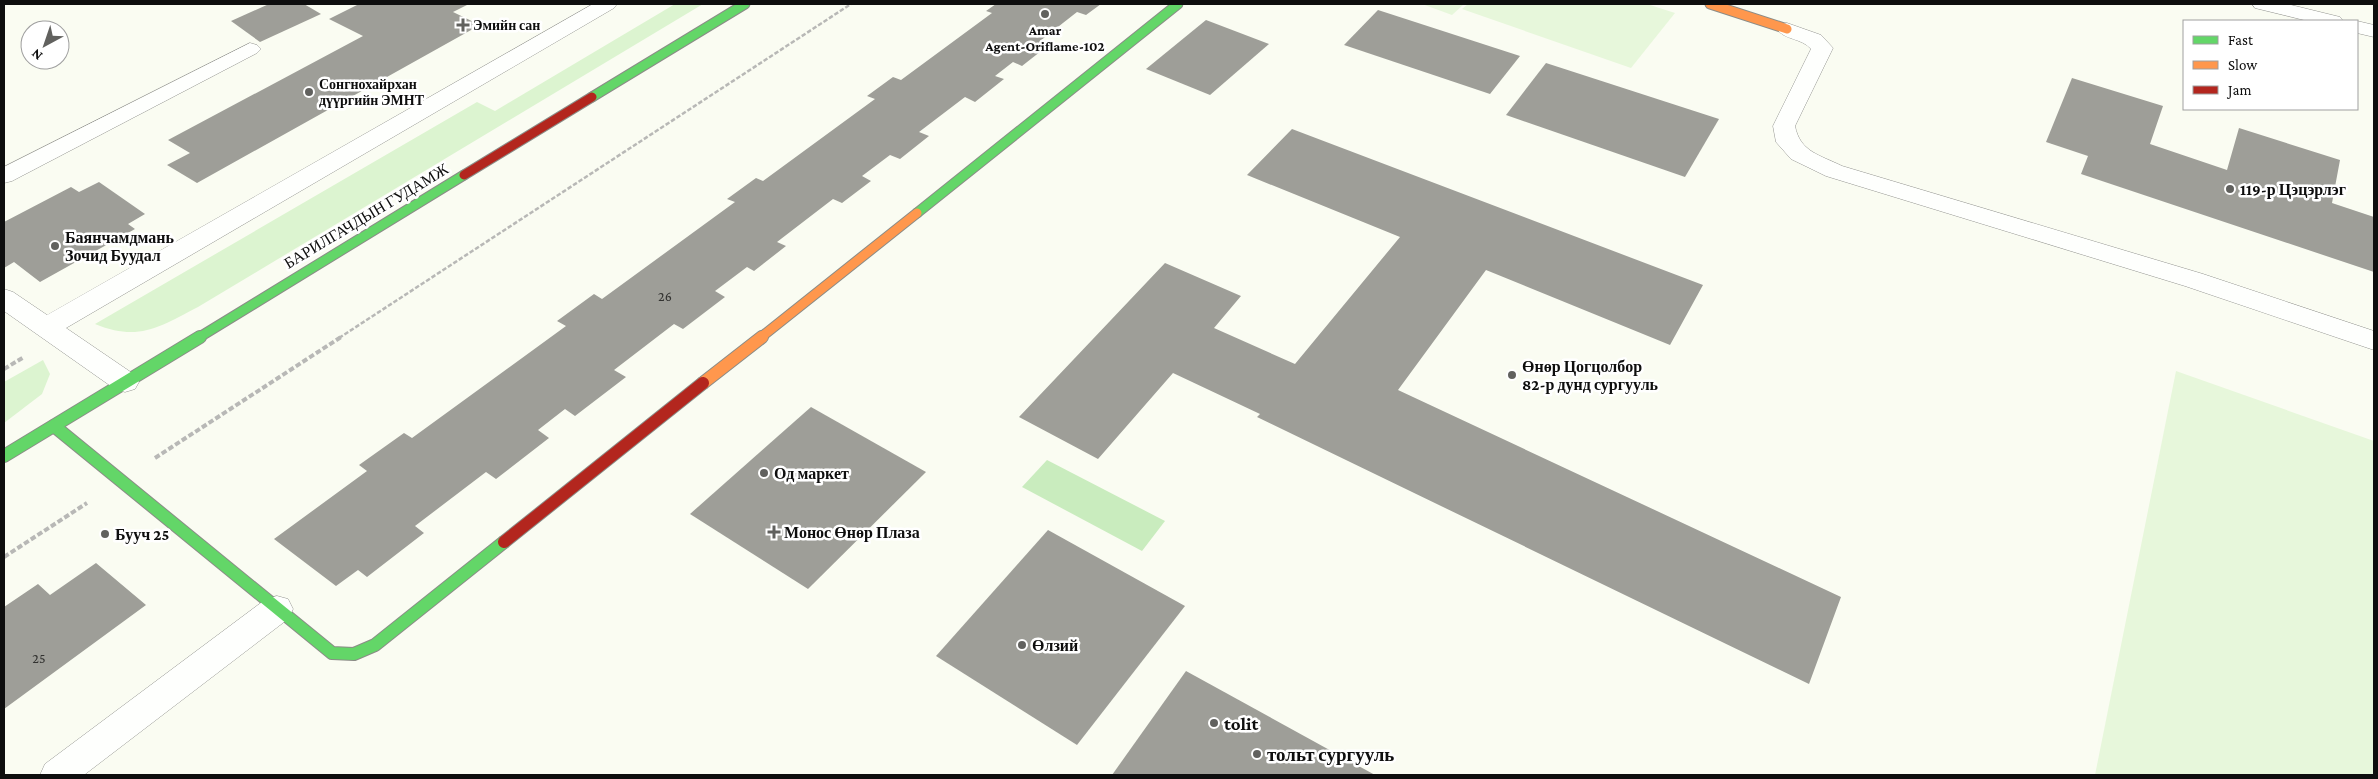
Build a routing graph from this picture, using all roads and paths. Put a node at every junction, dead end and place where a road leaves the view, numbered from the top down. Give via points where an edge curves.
1 (607, 4) edge
2 (745, 4) edge
3 (851, 4) edge
4 (1178, 4) edge
5 (1710, 4) edge
6 (2262, 4) edge
7 (2329, 20) edge
8 (2358, 27) edge
9 (1787, 28) joint
10 (2374, 32) edge
11 (250, 49) dead end
12 (4, 176) edge
13 (4, 298) edge
14 (46, 327) junction
15 (2374, 341) edge
16 (125, 382) junction
17 (54, 426) junction
18 (4, 456) edge
19 (120, 481) junction
20 (4, 557) edge
21 (277, 609) junction
22 (57, 775) edge

1 - 14 street
2 - 16 street, БАРИЛГАЧДЫН ГУДАМЖ
3 - 19 path
4 - 21 street via 375,645 354,654 332,653
5 - 9 street
6 - 7 street
8 - 10 street
9 - 15 street via 1814,39 1822,48 1784,126 1787,142 1799,154 1834,171 2194,280
11 - 12 street
13 - 14 street
14 - 16 street
16 - 17 street, БАРИЛГАЧДЫН ГУДАМЖ
17 - 18 street, БАРИЛГАЧДЫН ГУДАМЖ
17 - 19 street
19 - 20 path
19 - 21 street
21 - 22 street

